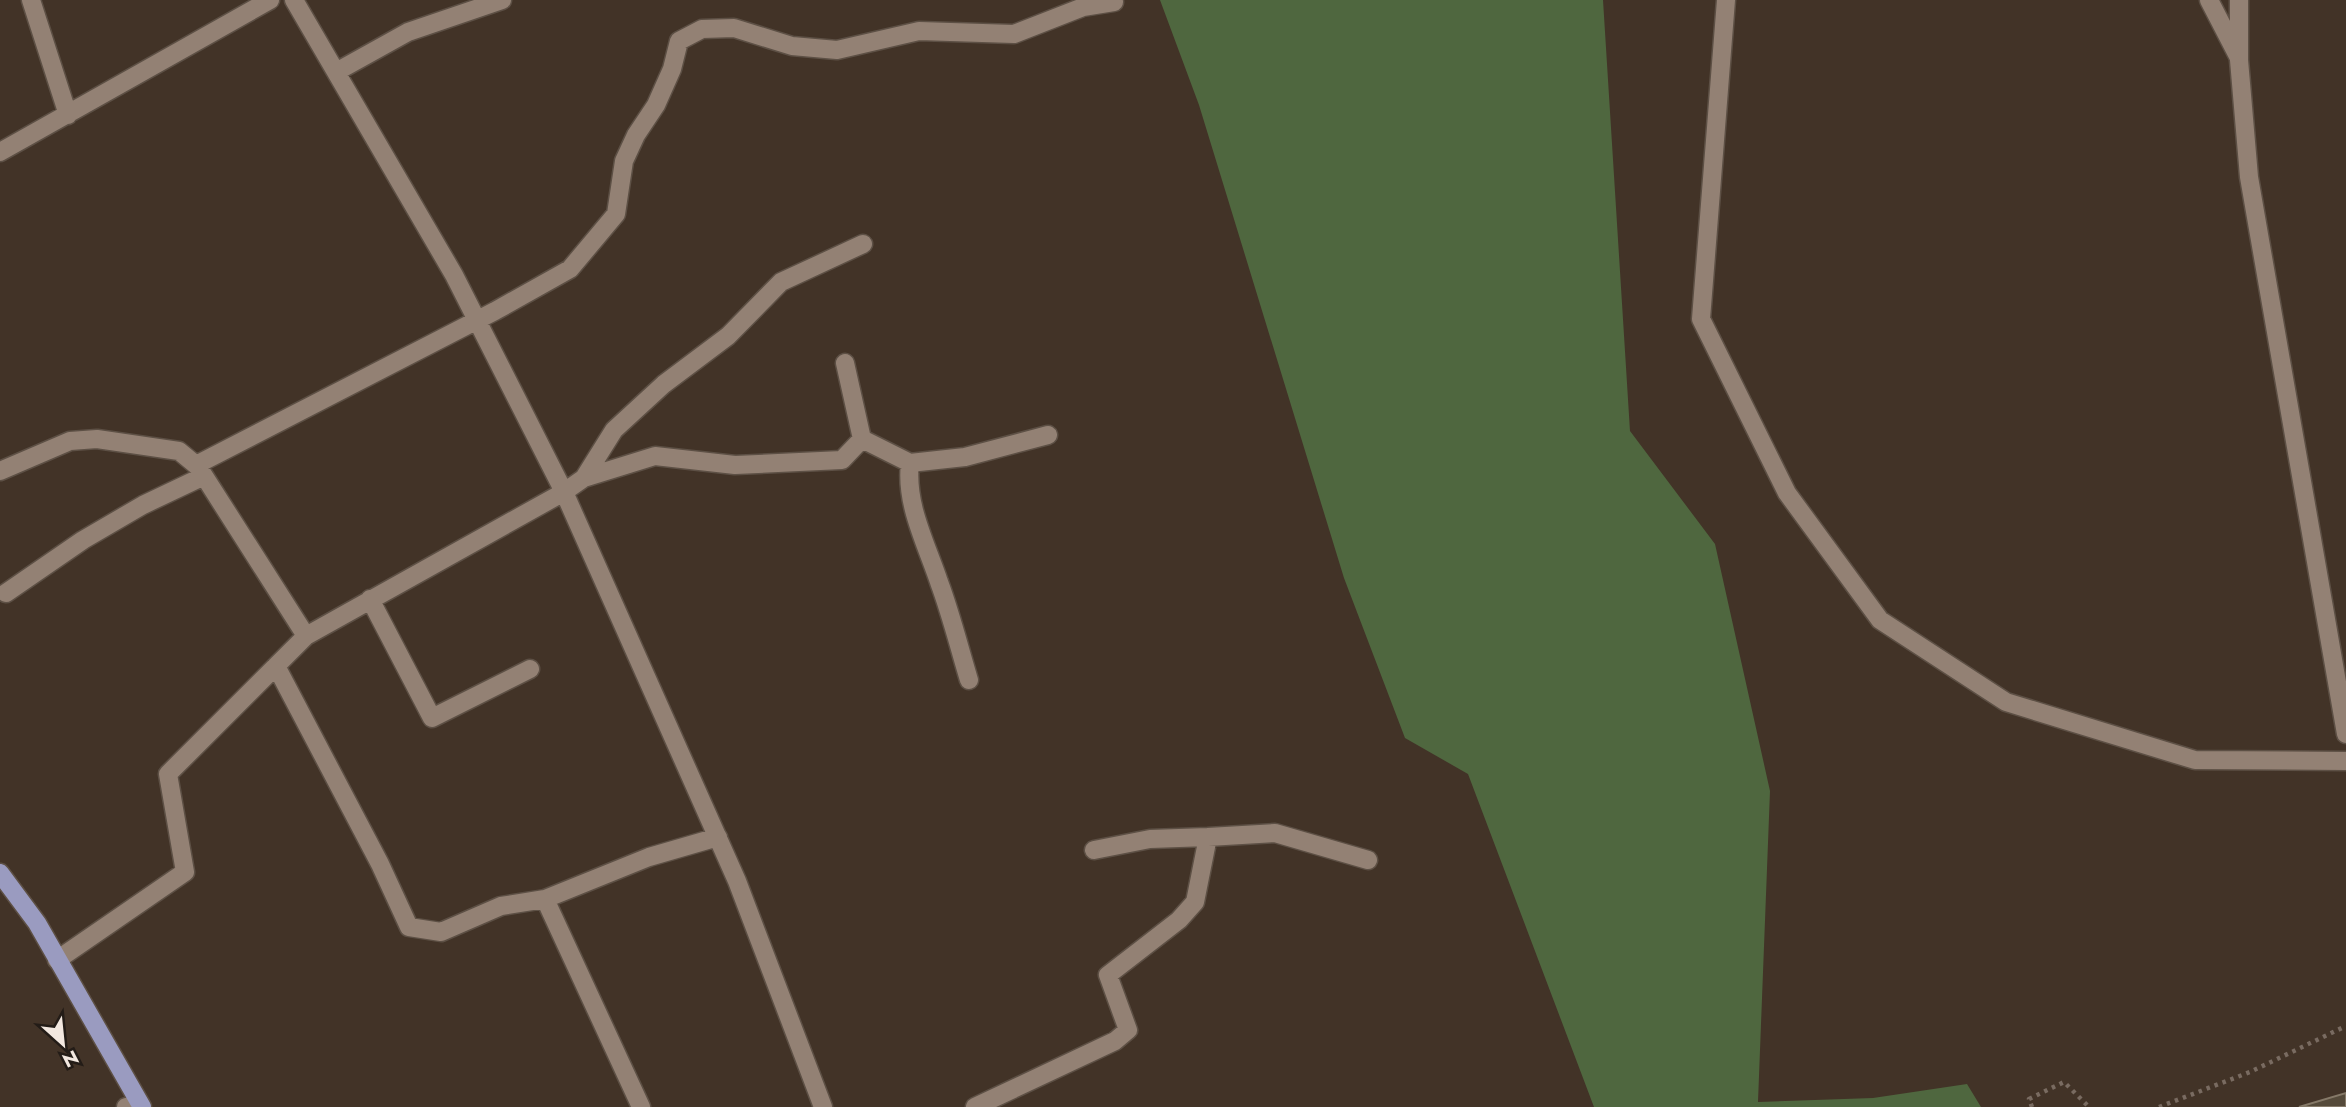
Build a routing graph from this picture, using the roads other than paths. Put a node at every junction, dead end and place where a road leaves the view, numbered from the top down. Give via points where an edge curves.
1 (31, 0) edge
2 (270, 0) edge
3 (294, 0) edge
4 (502, 0) edge
5 (1726, 0) edge
6 (2209, 0) edge
7 (2239, 0) edge
8 (1114, 2) dead end
9 (2239, 60) junction
10 (336, 72) junction
11 (68, 115) junction
12 (0, 152) edge
13 (863, 244) dead end
14 (476, 321) junction
15 (845, 363) dead end
16 (1048, 435) dead end
17 (862, 439) junction
18 (910, 463) junction
19 (200, 470) junction
20 (0, 471) edge
21 (583, 478) junction
22 (564, 492) junction
23 (6, 593) dead end
24 (370, 599) junction
25 (306, 636) junction
26 (276, 666) junction
27 (530, 669) dead end
28 (969, 680) dead end
29 (2346, 734) edge
30 (2346, 761) edge
31 (1208, 837) junction
32 (718, 838) junction
33 (1094, 850) dead end
34 (1368, 860) dead end
35 (0, 873) edge
36 (545, 900) junction
37 (57, 960) junction
38 (136, 1106) edge
39 (641, 1107) edge
40 (823, 1107) edge
41 (975, 1107) edge

1 - 11 street
2 - 11 street
3 - 10 street
4 - 10 street via 408,32
5 - 30 street via 1701,318 1787,493 1880,620 2006,702 2195,760
6 - 9 street
7 - 9 street
8 - 14 street via 1083,7 1014,34 919,31 837,50 792,46 734,28 702,29 679,41 656,105 624,161 616,214 570,269
9 - 29 street via 2249,177
10 - 14 street
11 - 12 street
13 - 21 street via 781,282 728,335 614,430
14 - 19 street
14 - 22 street
15 - 17 street
16 - 18 street via 965,457
17 - 18 street
17 - 21 street via 842,460 734,465 655,456
18 - 28 street via 907,484 917,523
19 - 20 street via 179,451 97,439 70,441
19 - 23 street via 83,540
19 - 25 street
21 - 22 street
22 - 24 street
22 - 32 street
24 - 25 street
24 - 27 street via 432,718
25 - 26 street
26 - 36 street via 409,927 441,932 501,906
26 - 37 street via 168,774 184,872
31 - 33 street via 1150,839
31 - 34 street via 1275,833
31 - 41 street via 1195,902 1179,920 1108,975 1128,1030 1115,1041
32 - 36 street via 649,857
32 - 40 street
35 - 37 main road via 37,923
36 - 39 street
37 - 38 main road

